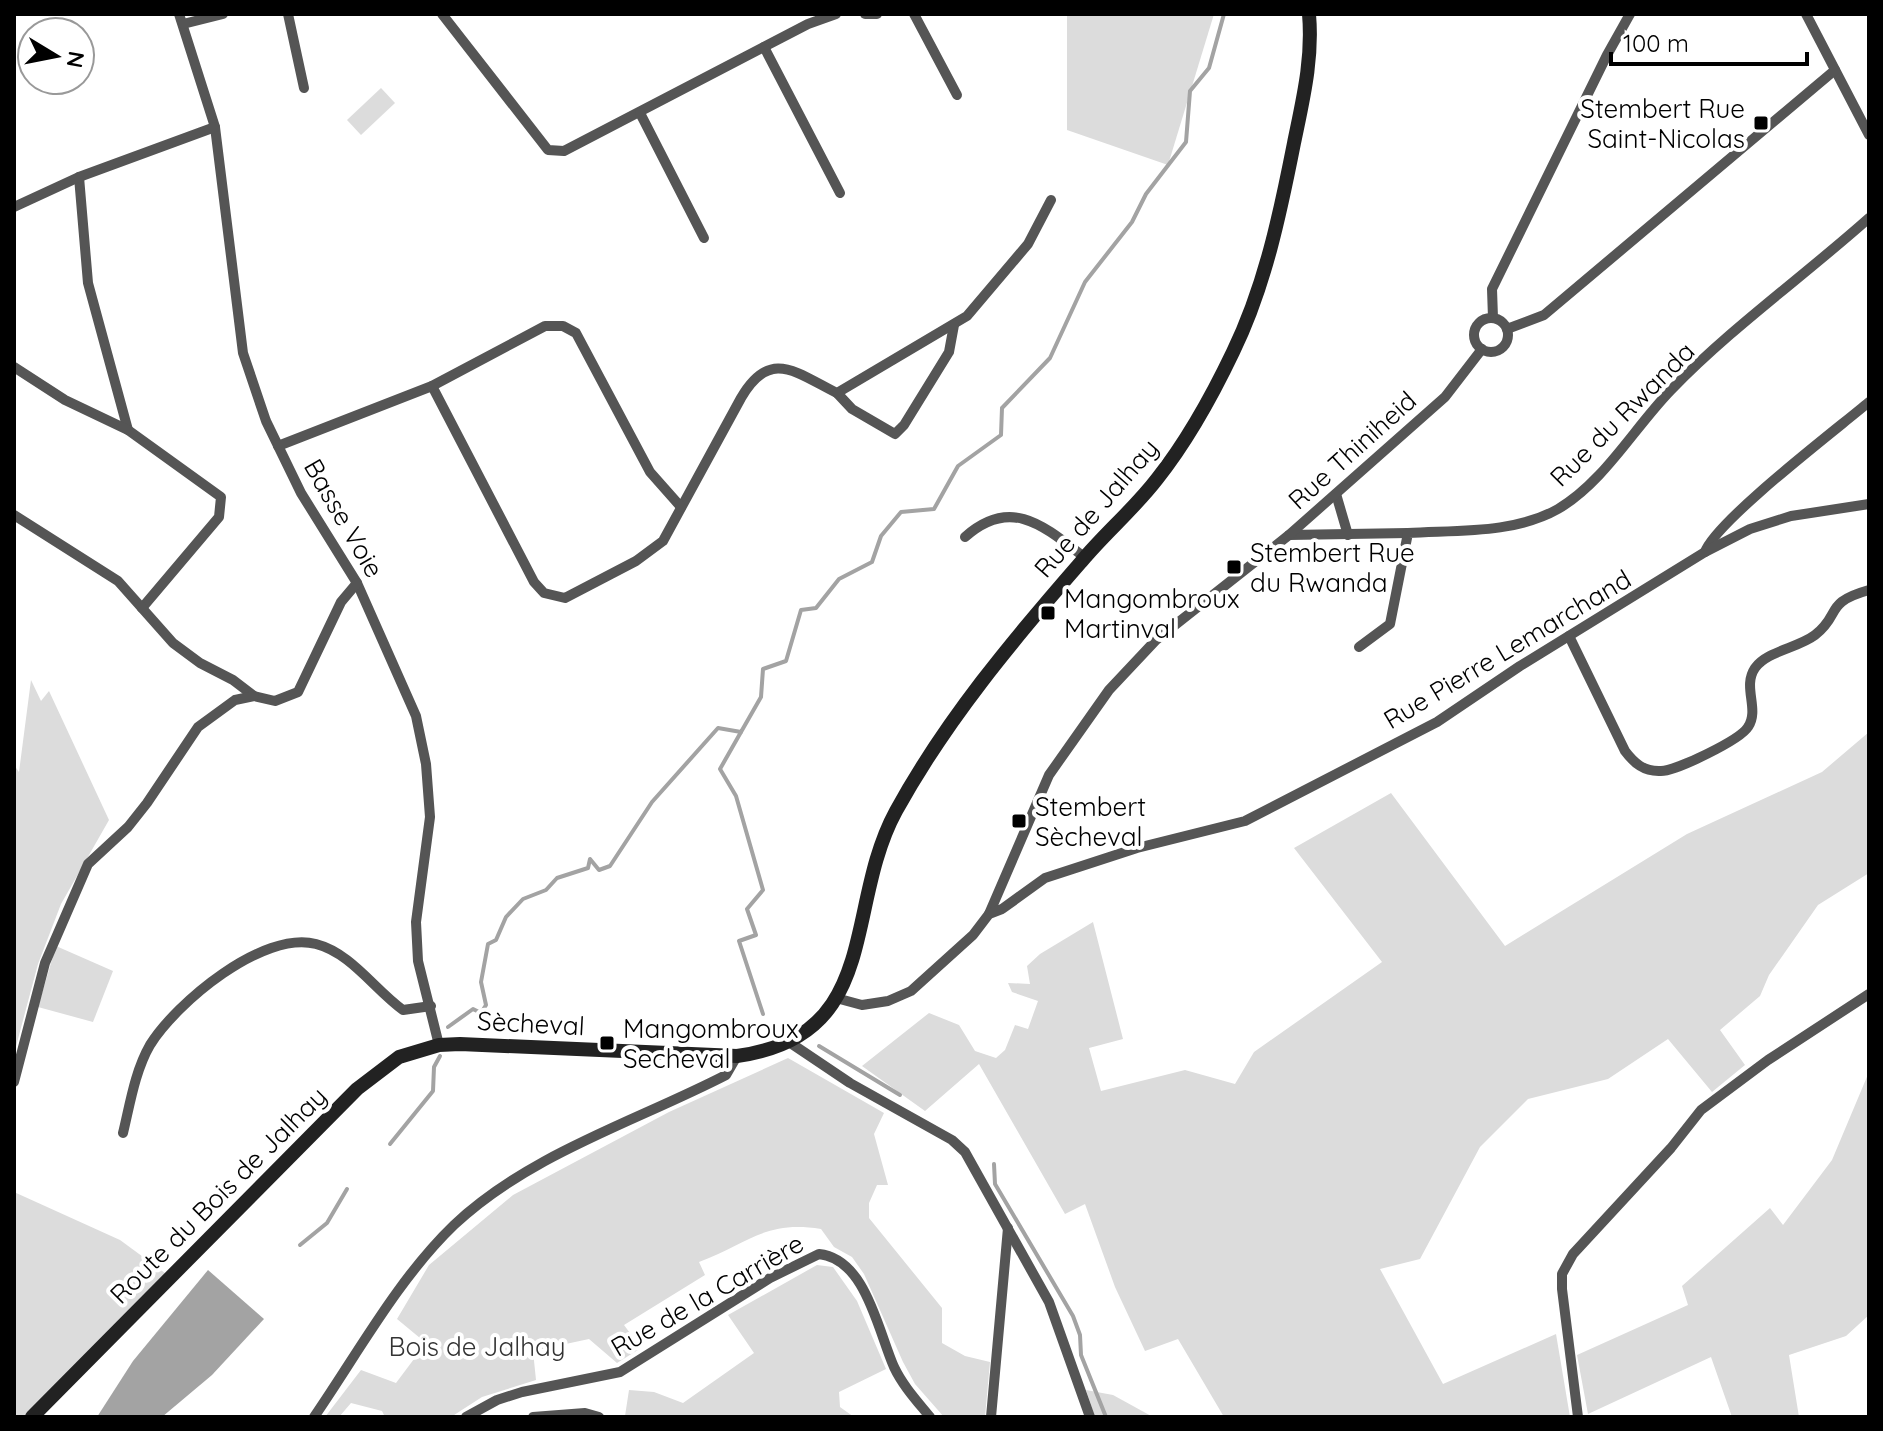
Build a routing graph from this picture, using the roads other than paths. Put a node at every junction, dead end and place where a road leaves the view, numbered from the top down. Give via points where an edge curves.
1 (223, 14) edge
2 (288, 14) edge
3 (442, 14) edge
4 (836, 14) edge
5 (865, 14) edge
6 (877, 14) edge
7 (914, 14) edge
8 (1309, 14) edge
9 (1630, 14) edge
10 (1806, 14) edge
11 (181, 19) edge
12 (764, 47) junction
13 (1835, 70) junction
14 (304, 88) dead end
15 (957, 95) dead end
16 (640, 113) junction
17 (215, 127) junction
18 (1869, 135) edge
19 (79, 177) junction
20 (840, 193) dead end
21 (1051, 200) dead end
22 (14, 207) edge
23 (1869, 218) edge
24 (704, 238) dead end
25 (1493, 318) junction
26 (954, 325) junction
27 (1507, 329) junction
28 (1482, 349) junction
29 (14, 367) edge
30 (432, 386) junction
31 (837, 393) junction
32 (1869, 402) edge
33 (128, 430) junction
34 (278, 446) junction
35 (1336, 494) junction
36 (1869, 504) edge
37 (681, 507) junction
38 (14, 515) edge
39 (1408, 533) junction
40 (1289, 535) junction
41 (1348, 535) junction
42 (965, 537) dead end
43 (1705, 552) junction
44 (1084, 557) junction
45 (357, 583) junction
46 (1869, 590) edge
47 (142, 608) junction
48 (1569, 636) junction
49 (1359, 647) dead end
50 (254, 696) junction
51 (989, 914) junction
52 (1869, 994) edge
53 (836, 998) junction
54 (431, 1006) junction
55 (789, 1042) junction
56 (460, 1044) joint
57 (439, 1045) junction
58 (737, 1056) junction
59 (14, 1082) edge
60 (123, 1133) dead end
61 (1008, 1226) junction
62 (32, 1417) edge
63 (314, 1417) edge
64 (466, 1417) edge
65 (533, 1417) edge
66 (599, 1417) edge
67 (930, 1417) edge
68 (991, 1417) edge
69 (1090, 1417) edge
70 (1578, 1417) edge

1 - 11 street
2 - 14 street
3 - 16 street via 548,150 564,151
4 - 12 street
5 - 6 street
7 - 15 street
8 - 44 main road, Rue de Jalhay via 1310,70 1279,222 1235,349 1182,445
9 - 25 street, Rue Thiniheid via 1492,289
10 - 13 street
11 - 17 street, Basse Voie
12 - 16 street
12 - 20 street
13 - 18 street
13 - 27 street via 1544,315
16 - 24 street
17 - 19 street
17 - 34 street, Basse Voie via 239,334
19 - 22 street
19 - 33 street via 88,283
21 - 26 street via 1011,266
23 - 39 street, Rue du Rwanda via 1672,389 1596,477 1566,503 1522,523
25 - 27 street
25 - 28 street, Rue Thiniheid via 1475,329
26 - 31 street
26 - 31 street via 949,352 895,434 852,409
27 - 28 street, Rue Thiniheid via 1504,346 1494,352
28 - 35 street, Rue Thiniheid via 1445,397
29 - 33 street via 65,400
30 - 34 street
30 - 37 street via 545,326 563,326 576,333 650,472
30 - 37 street via 544,593 565,598 636,561 663,541
31 - 37 street via 790,370 763,370 752,379
32 - 43 street via 1737,514 1709,541
33 - 47 street via 216,491 222,506 219,517
34 - 45 street, Basse Voie
35 - 40 street, Rue Thiniheid
35 - 41 street
36 - 43 street, Rue Pierre Lemarchand via 1791,516
38 - 47 street via 102,569
39 - 41 street, Rue du Rwanda
39 - 49 street via 1390,624
40 - 41 street, Rue du Rwanda
40 - 51 street, Rue Thiniheid via 1156,640 1109,690 1049,775
42 - 44 street via 992,517 1010,515 1056,535
43 - 48 street, Rue Pierre Lemarchand
44 - 53 main road, Rue de Jalhay via 972,694 895,812 875,859 851,967
45 - 50 street via 341,602 298,692 275,701
45 - 54 street, Basse Voie via 401,675 426,764 430,817 416,922 418,961
46 - 48 street via 1834,605 1815,635 1759,663 1750,679 1752,718 1738,738 1661,772 1635,764 1625,751
47 - 50 street via 173,643
48 - 51 street, Rue Pierre Lemarchand via 1437,722 1245,821 1057,873
50 - 59 street via 235,700 198,727 137,815 88,864 45,963
51 - 53 street, Rue Pierre Lemarchand via 911,991 862,1005
52 - 70 street via 1701,1110 1573,1254 1562,1274 1562,1289
53 - 55 main road, Rue de Jalhay via 816,1025
54 - 57 street, Basse Voie
54 - 60 street via 403,1010 337,952 314,943 269,948 244,959 187,1003 151,1044
55 - 58 main road, Sècheval
55 - 61 street via 959,1146
56 - 57 main road, Route du Bois de Jalhay
56 - 58 main road, Sècheval
57 - 62 main road, Route du Bois de Jalhay via 399,1057 357,1089
58 - 63 street via 726,1075 531,1168 456,1224 422,1259
61 - 68 street
61 - 69 street via 1049,1302
64 - 67 street, Rue de la Carrière via 522,1392 620,1372 770,1278 819,1254 852,1271 895,1370
65 - 66 street

